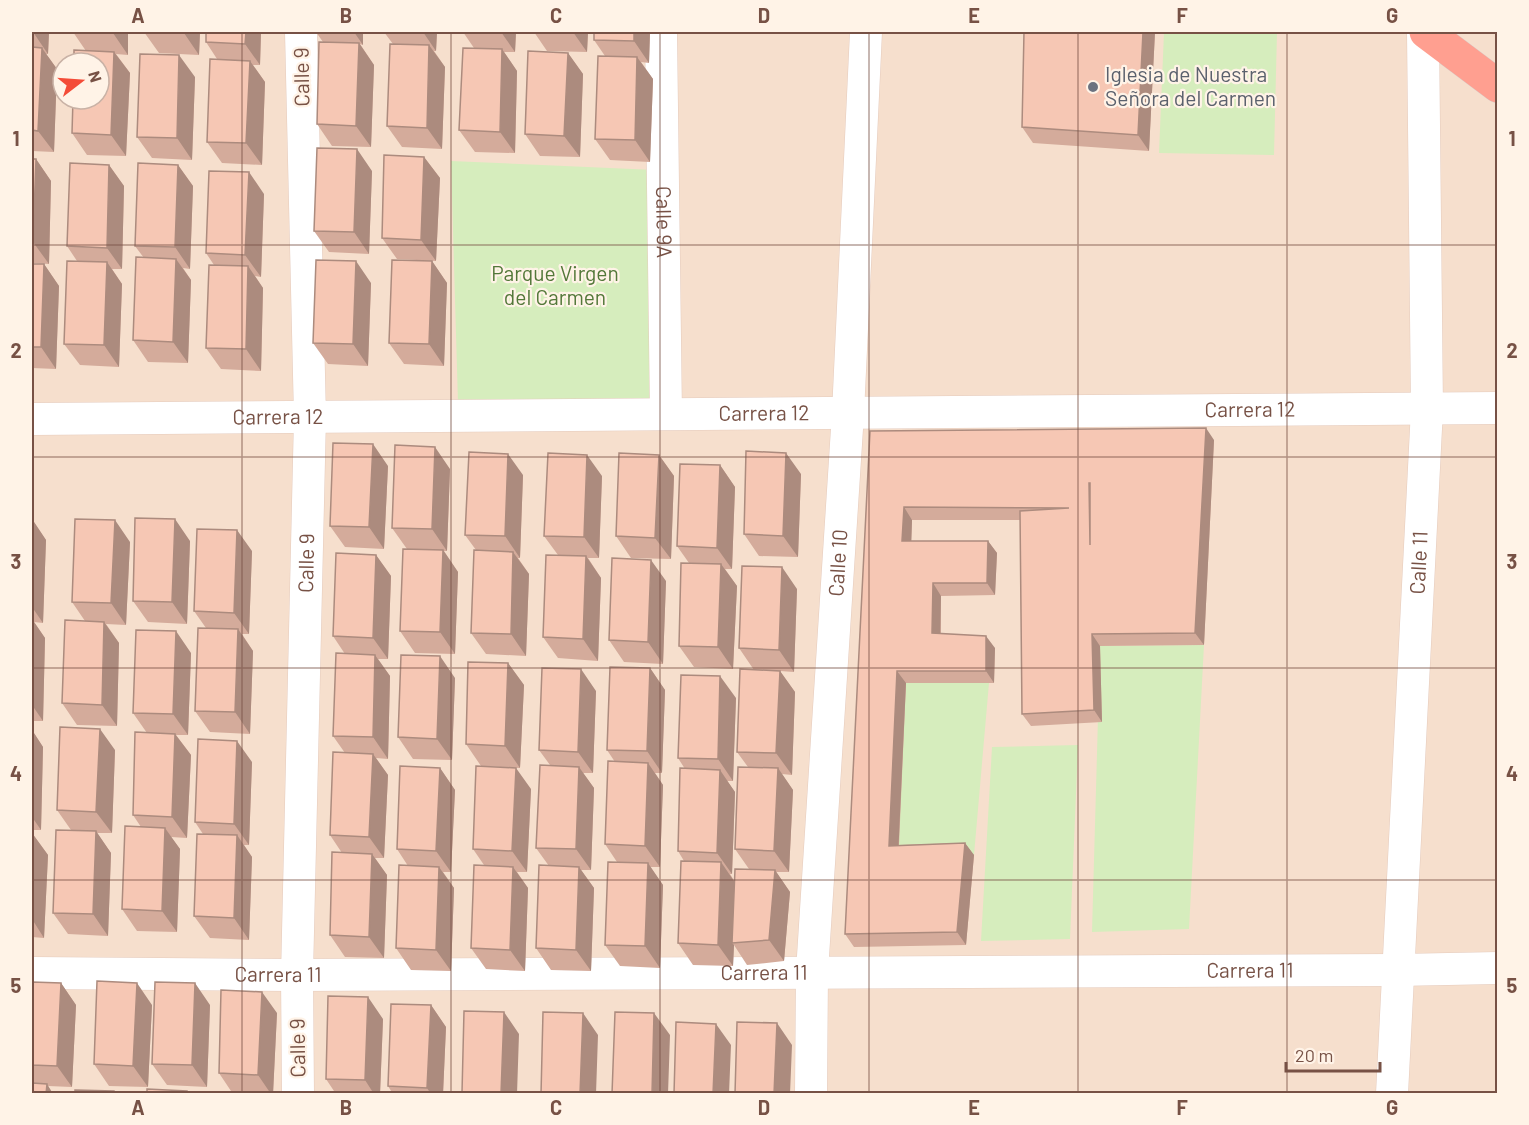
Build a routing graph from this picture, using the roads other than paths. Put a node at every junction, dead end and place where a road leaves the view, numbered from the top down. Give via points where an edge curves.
1 (301, 32) edge
2 (662, 32) edge
3 (866, 32) edge
4 (1425, 32) edge
5 (1497, 86) edge
6 (1497, 408) edge
7 (1427, 409) junction
8 (848, 413) junction
9 (666, 414) junction
10 (310, 417) junction
11 (32, 419) edge
12 (1497, 968) edge
13 (1398, 970) junction
14 (812, 972) junction
15 (32, 973) edge
16 (297, 975) junction
17 (298, 1094) edge
18 (811, 1094) edge
19 (1392, 1094) edge

1 - 10 street, Calle 9
2 - 9 street, Calle 9A
3 - 8 street, Calle 10
4 - 5 highway
4 - 7 street, Calle 11
6 - 7 street, Carrera 12
7 - 8 street, Carrera 12
7 - 13 street, Calle 11
8 - 9 street, Carrera 12
8 - 14 street, Calle 10
9 - 10 street, Carrera 12
10 - 11 street, Carrera 12
10 - 16 street, Calle 9
12 - 13 street, Carrera 11
13 - 14 street, Carrera 11
13 - 19 street, Calle 11
14 - 16 street, Carrera 11
14 - 18 street, Calle 10
15 - 16 street, Carrera 11
16 - 17 street, Calle 9

